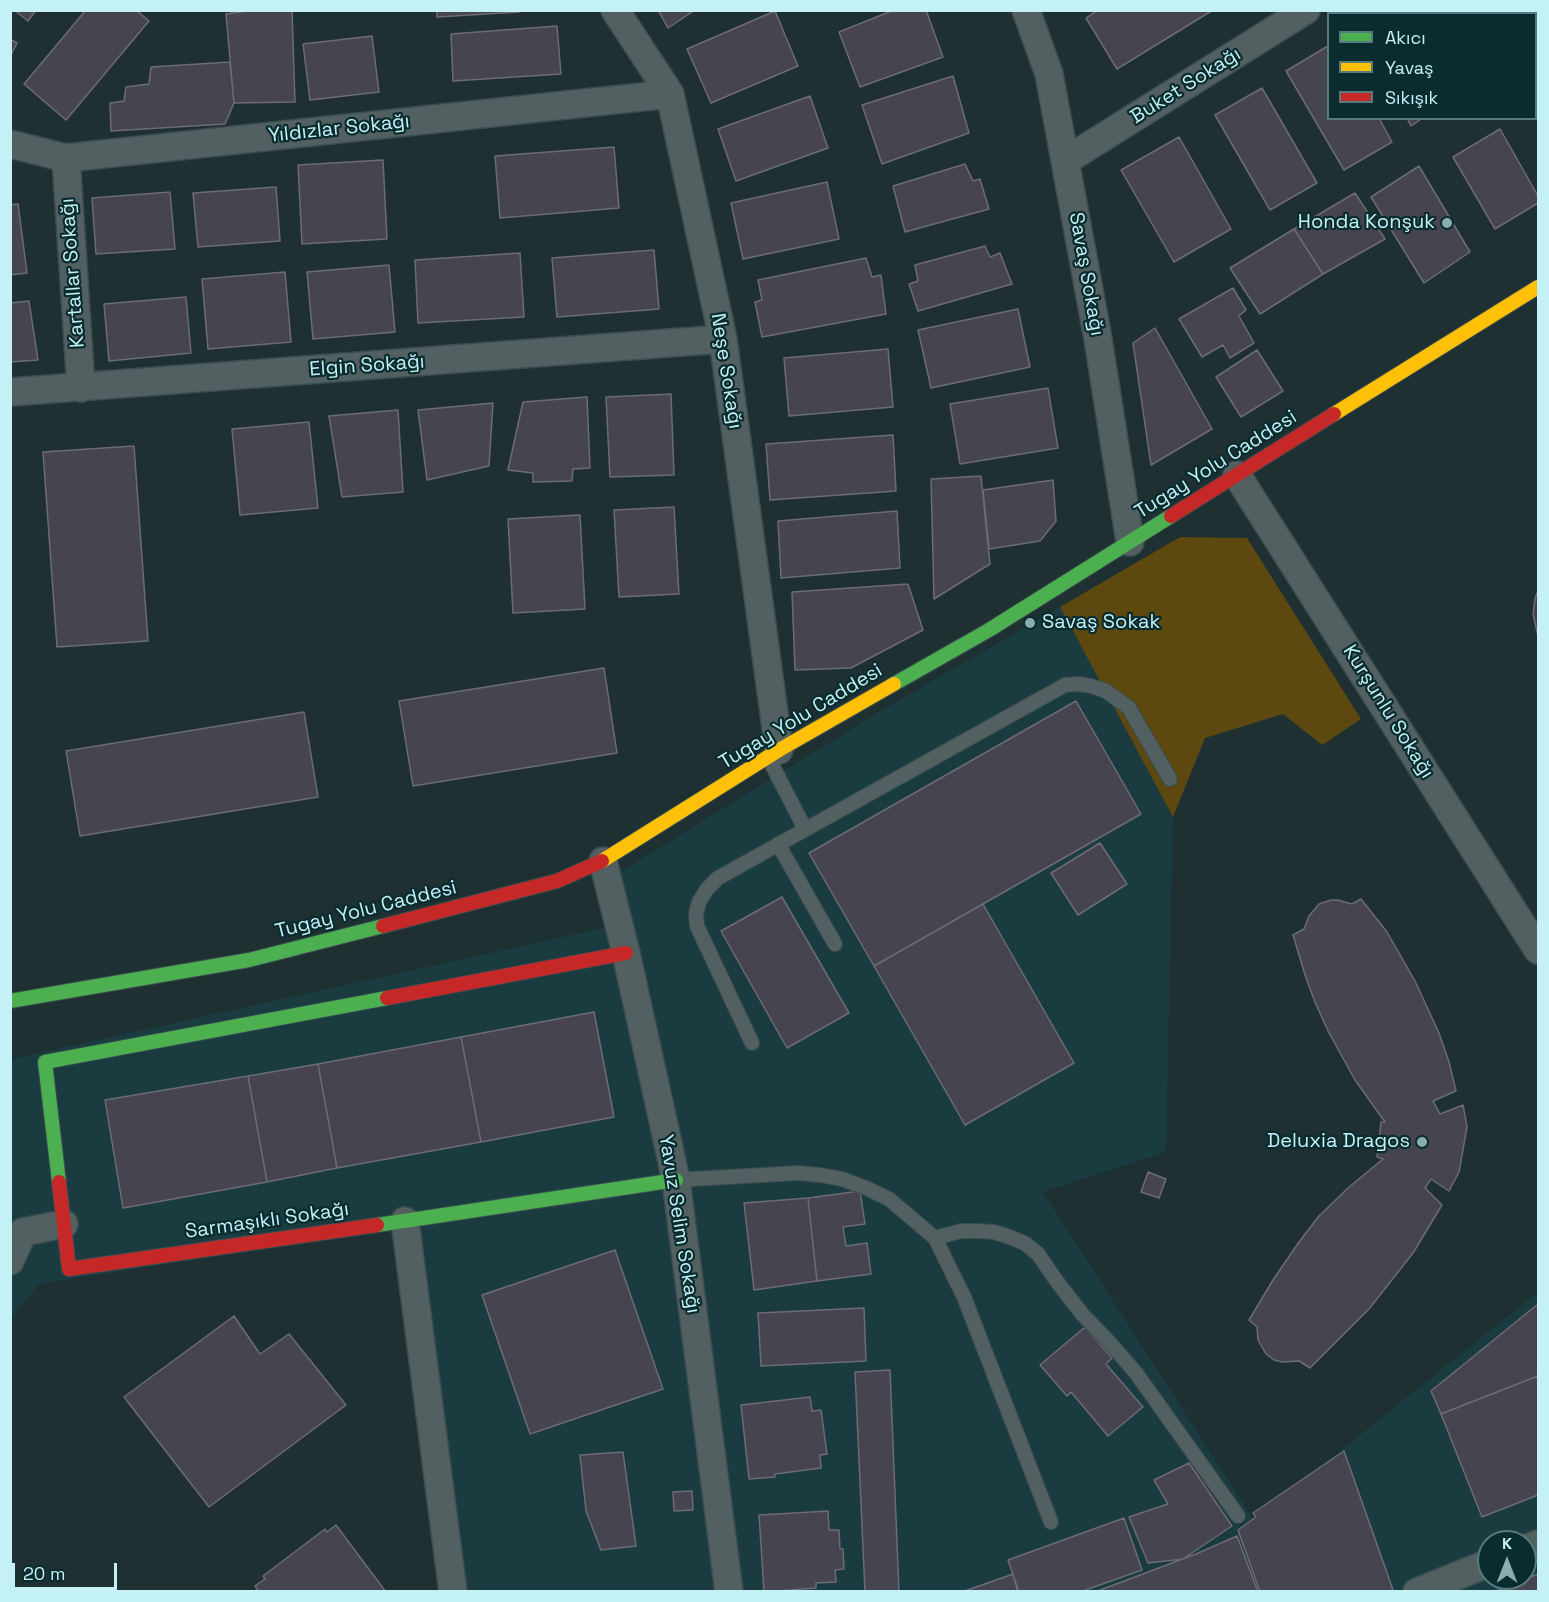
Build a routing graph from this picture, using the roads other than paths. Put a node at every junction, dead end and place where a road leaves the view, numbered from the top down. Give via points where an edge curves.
1 (615, 10) edge
2 (1026, 10) edge
3 (1306, 10) edge
4 (670, 94) junction
5 (10, 144) edge
6 (66, 158) junction
7 (1065, 161) junction
8 (1539, 287) edge
9 (723, 339) junction
10 (81, 388) junction
11 (10, 392) edge
12 (1237, 475) junction
13 (1130, 542) junction
14 (773, 754) junction
15 (1170, 779) dead end
16 (805, 829) junction
17 (778, 844) junction
18 (603, 861) junction
19 (836, 944) dead end
20 (1539, 950) edge
21 (627, 953) junction
22 (10, 1001) edge
23 (752, 1042) dead end
24 (676, 1180) junction
25 (405, 1221) junction
26 (64, 1224) junction
27 (935, 1238) junction
28 (10, 1261) edge
29 (1238, 1516) dead end
30 (1051, 1522) dead end
31 (1477, 1570) edge
32 (1453, 1584) edge
33 (453, 1592) edge
34 (729, 1592) edge
35 (1417, 1592) edge

1 - 4 street, Neşe Sokağı
2 - 7 street, Savaş Sokağı via 1049,74
3 - 7 street, Buket Sokağı
4 - 6 street, Yıldızlar Sokağı
4 - 9 street, Neşe Sokağı
5 - 6 street, Yıldızlar Sokağı
6 - 10 street, Kartallar Sokağı
7 - 13 street, Savaş Sokağı
8 - 12 main road, Tugay Yolu Caddesi
9 - 10 street, Elgin Sokağı
9 - 14 street, Neşe Sokağı
10 - 11 street, Elgin Sokağı
12 - 13 main road, Tugay Yolu Caddesi
12 - 20 street, Kurşunlu Sokağı
13 - 14 main road, Tugay Yolu Caddesi via 989,630
14 - 16 lane
14 - 18 main road, Tugay Yolu Caddesi
15 - 16 lane via 1129,708 1106,691 1065,685
16 - 17 lane
17 - 19 lane
17 - 23 lane via 718,878 699,902 696,914 697,926
18 - 21 street, Yavuz Selim Sokağı
18 - 22 main road, Tugay Yolu Caddesi via 557,881 249,960
21 - 24 street, Yavuz Selim Sokağı
21 - 26 main road, Sarmaşıklı Sokağı via 45,1062
24 - 25 main road, Sarmaşıklı Sokağı
24 - 27 lane via 798,1173 842,1179 889,1199
24 - 34 street, Yavuz Selim Sokağı
25 - 26 main road, Sarmaşıklı Sokağı via 69,1269
25 - 33 street
26 - 28 street via 23,1232
27 - 29 lane via 961,1231 994,1232 1026,1244 1038,1254 1083,1315 1136,1373
27 - 30 lane via 964,1297
31 - 32 street
32 - 35 street

